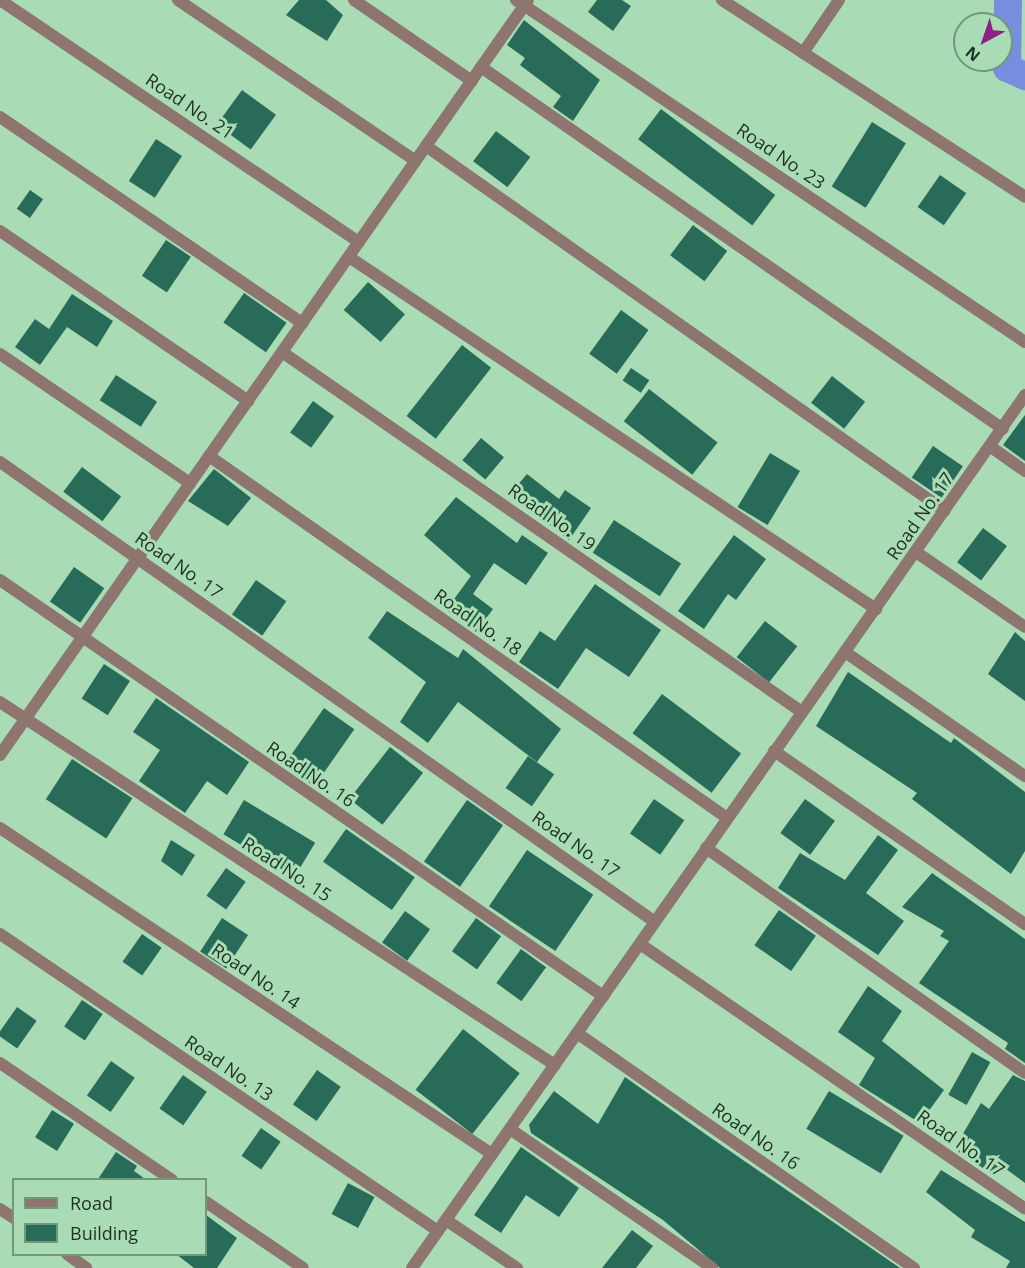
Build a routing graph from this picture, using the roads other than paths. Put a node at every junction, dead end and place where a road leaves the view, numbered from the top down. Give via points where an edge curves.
1 (0, 0) edge
2 (178, 0) edge
3 (354, 0) edge
4 (722, 0) edge
5 (839, 0) edge
6 (523, 2) edge
7 (803, 53) junction
8 (482, 67) junction
9 (472, 81) junction
10 (0, 117) edge
11 (426, 146) junction
12 (416, 161) junction
13 (1025, 197) edge
14 (0, 231) edge
15 (359, 242) junction
16 (349, 257) junction
17 (303, 322) junction
18 (1025, 342) edge
19 (282, 352) junction
20 (0, 354) edge
21 (1025, 395) edge
22 (248, 401) junction
23 (1003, 429) junction
24 (991, 447) junction
25 (209, 456) junction
26 (0, 462) edge
27 (1025, 471) edge
28 (190, 483) junction
29 (945, 511) junction
30 (916, 552) junction
31 (138, 558) junction
32 (0, 580) edge
33 (876, 609) junction
34 (1025, 627) edge
35 (82, 638) junction
36 (845, 652) junction
37 (0, 702) edge
38 (802, 712) junction
39 (25, 720) junction
40 (774, 751) junction
41 (0, 755) edge
42 (1025, 776) edge
43 (726, 818) junction
44 (0, 828) edge
45 (706, 848) junction
46 (655, 922) junction
47 (1025, 924) edge
48 (0, 934) edge
49 (640, 944) junction
50 (603, 996) junction
51 (577, 1033) junction
52 (0, 1063) edge
53 (555, 1065) junction
54 (1025, 1073) edge
55 (510, 1129) junction
56 (492, 1154) junction
57 (171, 1178) edge
58 (207, 1203) edge
59 (1025, 1209) edge
60 (446, 1220) junction
61 (438, 1231) junction
62 (70, 1256) edge
63 (86, 1268) edge
64 (303, 1268) edge
65 (411, 1268) edge
66 (517, 1268) edge
67 (712, 1268) edge
68 (914, 1268) edge

1 - 15 street, Road No. 21
2 - 12 street
3 - 9 street
4 - 7 street
5 - 7 street
6 - 8 street
6 - 18 street, Road No. 23
7 - 13 street
8 - 9 street
8 - 23 street
9 - 11 street
10 - 17 street
11 - 12 street
11 - 29 street
12 - 15 street
14 - 22 street
15 - 16 street
16 - 17 street
16 - 33 street
17 - 19 street
19 - 22 street
19 - 38 street, Road No. 19
20 - 28 street
21 - 23 street, Road No. 17
22 - 25 street
23 - 24 street, Road No. 17
24 - 27 street
24 - 29 street, Road No. 17
25 - 28 street
25 - 43 street, Road No. 18
26 - 31 street, Road No. 17
28 - 31 street
29 - 30 street, Road No. 17
30 - 33 street, Road No. 17
30 - 34 street
31 - 35 street
31 - 46 street, Road No. 17
32 - 35 street, Road No. 16
33 - 36 street, Road No. 17
35 - 39 street
35 - 50 street, Road No. 16
36 - 38 street, Road No. 17
36 - 42 street
37 - 39 street, Road No. 15
38 - 40 street, Road No. 17
39 - 41 street
39 - 53 street, Road No. 15
40 - 43 street, Road No. 17
40 - 47 street
43 - 45 street, Road No. 17
44 - 56 street, Road No. 14
45 - 46 street, Road No. 17
45 - 54 street
46 - 49 street
48 - 61 street, Road No. 13
49 - 50 street
49 - 59 street, Road No. 17
50 - 51 street
51 - 53 street
51 - 68 street, Road No. 16
52 - 57 street
53 - 55 street
55 - 56 street
55 - 67 street
56 - 60 street
58 - 64 street
60 - 61 street
60 - 66 street
61 - 65 street
62 - 63 street

